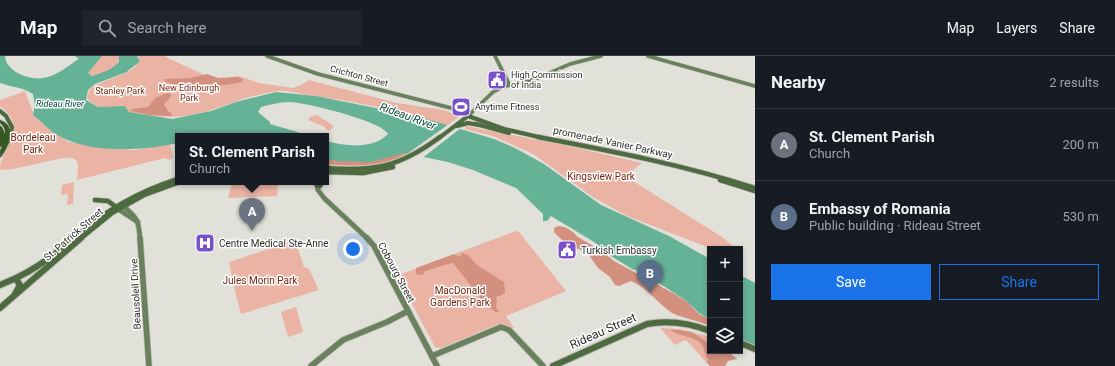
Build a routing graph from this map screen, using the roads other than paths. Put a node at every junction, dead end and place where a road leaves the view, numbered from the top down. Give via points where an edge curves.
1 (267, 56) edge
2 (495, 56) edge
3 (601, 56) edge
4 (648, 56) edge
5 (509, 84) junction
6 (755, 86) edge
7 (0, 111) edge
8 (467, 117) junction
9 (0, 121) edge
10 (455, 126) junction
11 (485, 127) junction
12 (0, 128) edge
13 (0, 145) edge
14 (1, 154) edge
15 (414, 157) junction
16 (329, 168) edge
17 (329, 172) edge
18 (341, 174) junction
19 (329, 176) edge
20 (175, 180) edge
21 (175, 184) edge
22 (319, 185) edge
23 (755, 188) edge
24 (755, 191) edge
25 (95, 200) dead end
26 (106, 201) junction
27 (119, 206) junction
28 (102, 214) junction
29 (16, 279) junction
30 (0, 285) edge
31 (8, 303) junction
32 (0, 308) edge
33 (408, 311) junction
34 (707, 330) edge
35 (743, 344) edge
36 (755, 349) edge
37 (432, 356) junction
38 (149, 366) edge
39 (311, 366) edge
40 (438, 366) edge
41 (543, 366) edge
42 (553, 366) edge

1 - 8 street, Crichton Street via 318,74 448,108
2 - 5 street
3 - 5 street via 570,64 538,78
4 - 6 street
5 - 8 street via 493,92
7 - 14 main road via 12,127
8 - 10 main road
8 - 11 main road, promenade Vanier Parkway
8 - 23 main road, promenade Vanier Parkway via 520,132 676,164
9 - 14 highway via 6,125 8,131
10 - 11 main road via 469,123
10 - 15 main road
11 - 24 main road, promenade Vanier Parkway via 692,172
12 - 13 highway via 3,134
15 - 16 main road via 375,168
15 - 18 main road via 398,166 379,171
17 - 18 main road
18 - 19 main road
20 - 27 main road, St. Patrick Street via 148,189
21 - 27 main road, St. Patrick Street
22 - 33 street, Cobourg Street via 325,199 372,243
25 - 26 main road
26 - 27 main road
26 - 28 main road via 107,206
27 - 28 main road, St. Patrick Street
27 - 31 main road, St. Patrick Street
27 - 38 street, Beausoleil Drive via 138,222
28 - 29 main road, St. Patrick Street via 49,260
29 - 30 main road, St. Patrick Street
29 - 31 main road via 20,286
31 - 32 main road
33 - 37 street, Cobourg Street
33 - 39 street via 340,342
34 - 42 main road, Rideau Street via 680,322 647,324
35 - 36 main road
37 - 40 street, Cobourg Street
37 - 41 street via 504,327

